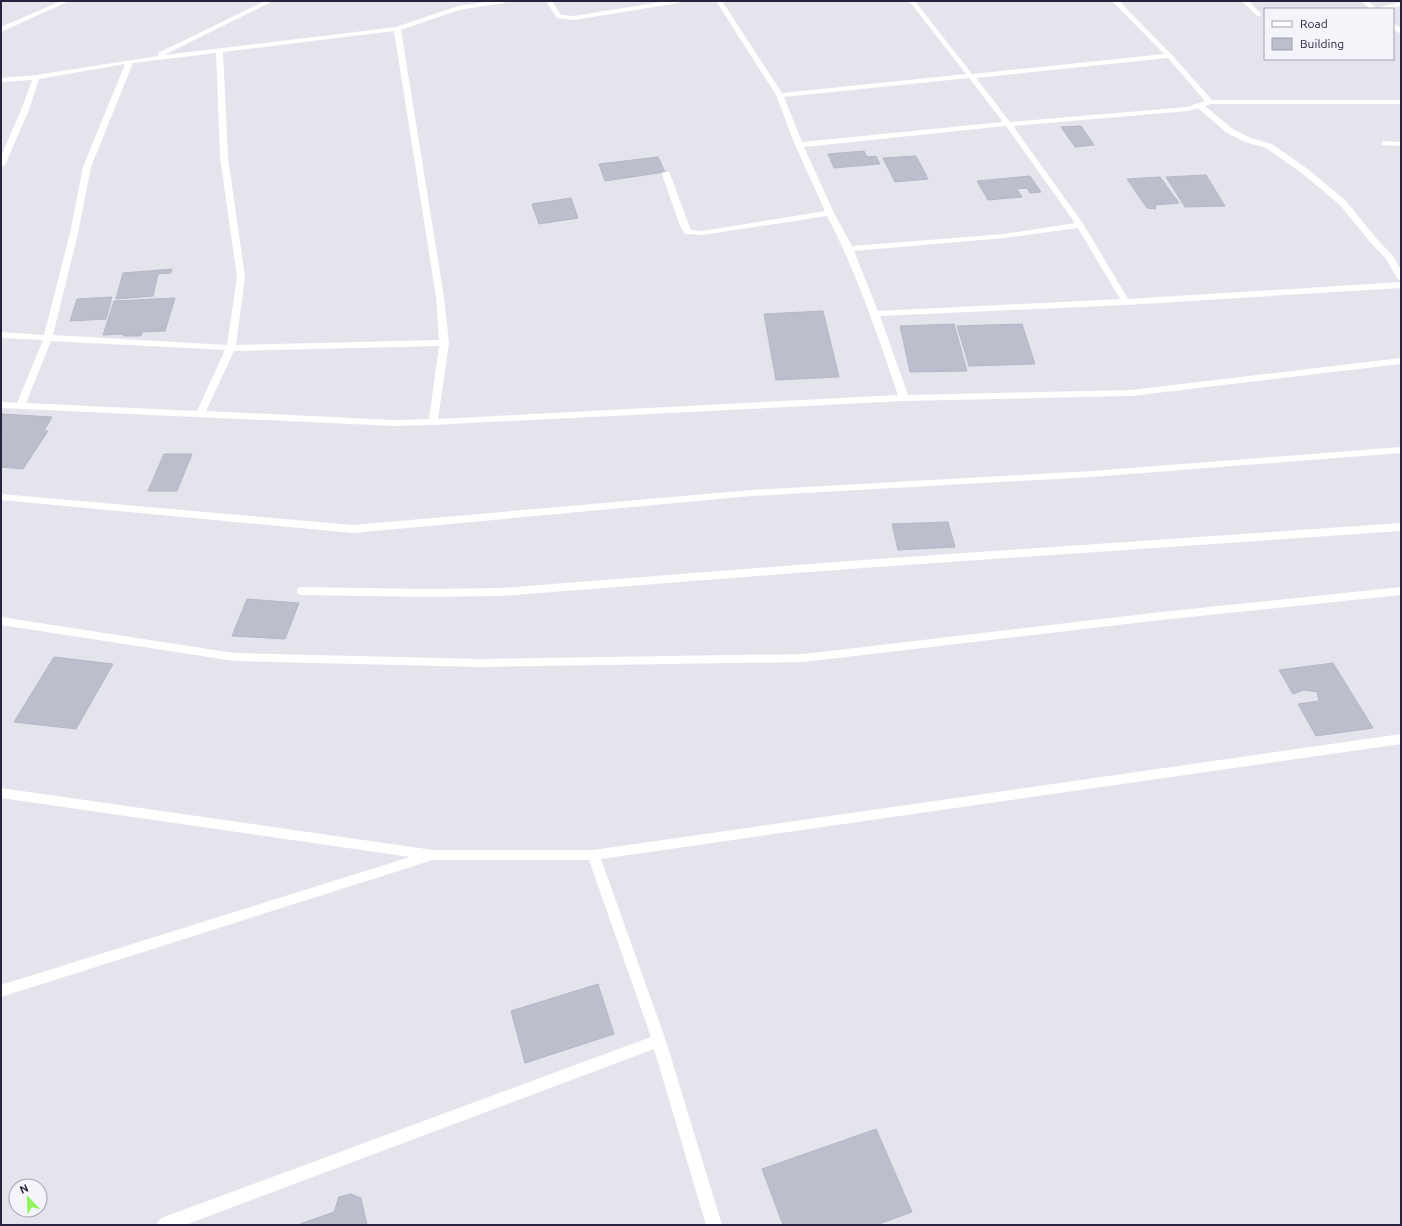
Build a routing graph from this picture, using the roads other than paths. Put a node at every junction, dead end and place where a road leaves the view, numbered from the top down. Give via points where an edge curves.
1 (66, 1) edge
2 (270, 1) edge
3 (468, 1) edge
4 (504, 1) edge
5 (549, 1) edge
6 (679, 1) edge
7 (719, 1) edge
8 (912, 1) edge
9 (1115, 1) edge
10 (1245, 1) edge
11 (1364, 1) edge
12 (1401, 4) edge
13 (458, 8) junction
14 (1373, 8) edge
15 (1383, 8) edge
16 (1259, 14) dead end
17 (397, 29) junction
18 (1, 30) edge
19 (219, 50) junction
20 (1170, 56) junction
21 (150, 59) junction
22 (130, 61) junction
23 (969, 75) junction
24 (36, 77) junction
25 (1, 80) edge
26 (780, 95) junction
27 (1210, 102) junction
28 (1401, 102) edge
29 (1200, 106) junction
30 (1008, 124) junction
31 (1385, 143) dead end
32 (1401, 144) edge
33 (799, 145) junction
34 (1, 165) edge
35 (666, 174) dead end
36 (830, 213) junction
37 (1080, 226) junction
38 (849, 249) junction
39 (1401, 278) edge
40 (1401, 285) edge
41 (1126, 302) junction
42 (875, 314) junction
43 (1, 335) edge
44 (48, 338) junction
45 (444, 343) junction
46 (232, 348) junction
47 (1401, 361) edge
48 (904, 398) junction
49 (1, 405) edge
50 (20, 406) junction
51 (200, 415) junction
52 (433, 422) junction
53 (1401, 450) edge
54 (1, 497) edge
55 (1401, 527) edge
56 (302, 591) dead end
57 (1401, 591) edge
58 (1, 620) edge
59 (1401, 739) edge
60 (1, 793) edge
61 (433, 854) junction
62 (593, 854) junction
63 (1, 991) edge
64 (660, 1041) junction
65 (164, 1225) edge
66 (714, 1225) edge

1 - 18 street
2 - 21 street
3 - 13 street
4 - 13 street
5 - 6 street via 559,17 564,18
7 - 26 street
8 - 23 street
9 - 20 street
10 - 16 street
11 - 14 street
12 - 15 street
13 - 17 street
17 - 19 street
17 - 45 street via 440,297
19 - 21 street
19 - 46 street via 224,157 240,277
20 - 23 street
20 - 27 street
21 - 22 street
22 - 24 street
22 - 44 street via 87,167 74,233
23 - 26 street
23 - 30 street
24 - 25 street
24 - 34 street
26 - 33 street
27 - 28 street
27 - 29 street
29 - 30 street
29 - 39 street via 1230,130 1275,150 1343,203 1390,258
30 - 33 street
30 - 37 street
31 - 32 street
33 - 36 street
35 - 36 street via 688,232 702,233
36 - 38 street
37 - 38 street via 1004,236
37 - 41 street
38 - 42 street
40 - 41 street
41 - 42 street
42 - 48 street
43 - 44 street
44 - 46 street
44 - 50 street
45 - 46 street
45 - 52 street
46 - 51 street
47 - 48 street via 1131,393
48 - 52 street
49 - 50 street
50 - 51 street
51 - 52 street via 394,423
53 - 54 street via 1092,474 751,493 353,529
55 - 56 street via 500,592 429,594
57 - 58 street via 804,658 480,663 234,657
59 - 62 street
60 - 61 street
61 - 62 street
61 - 63 street
62 - 64 street
64 - 65 street
64 - 66 street

